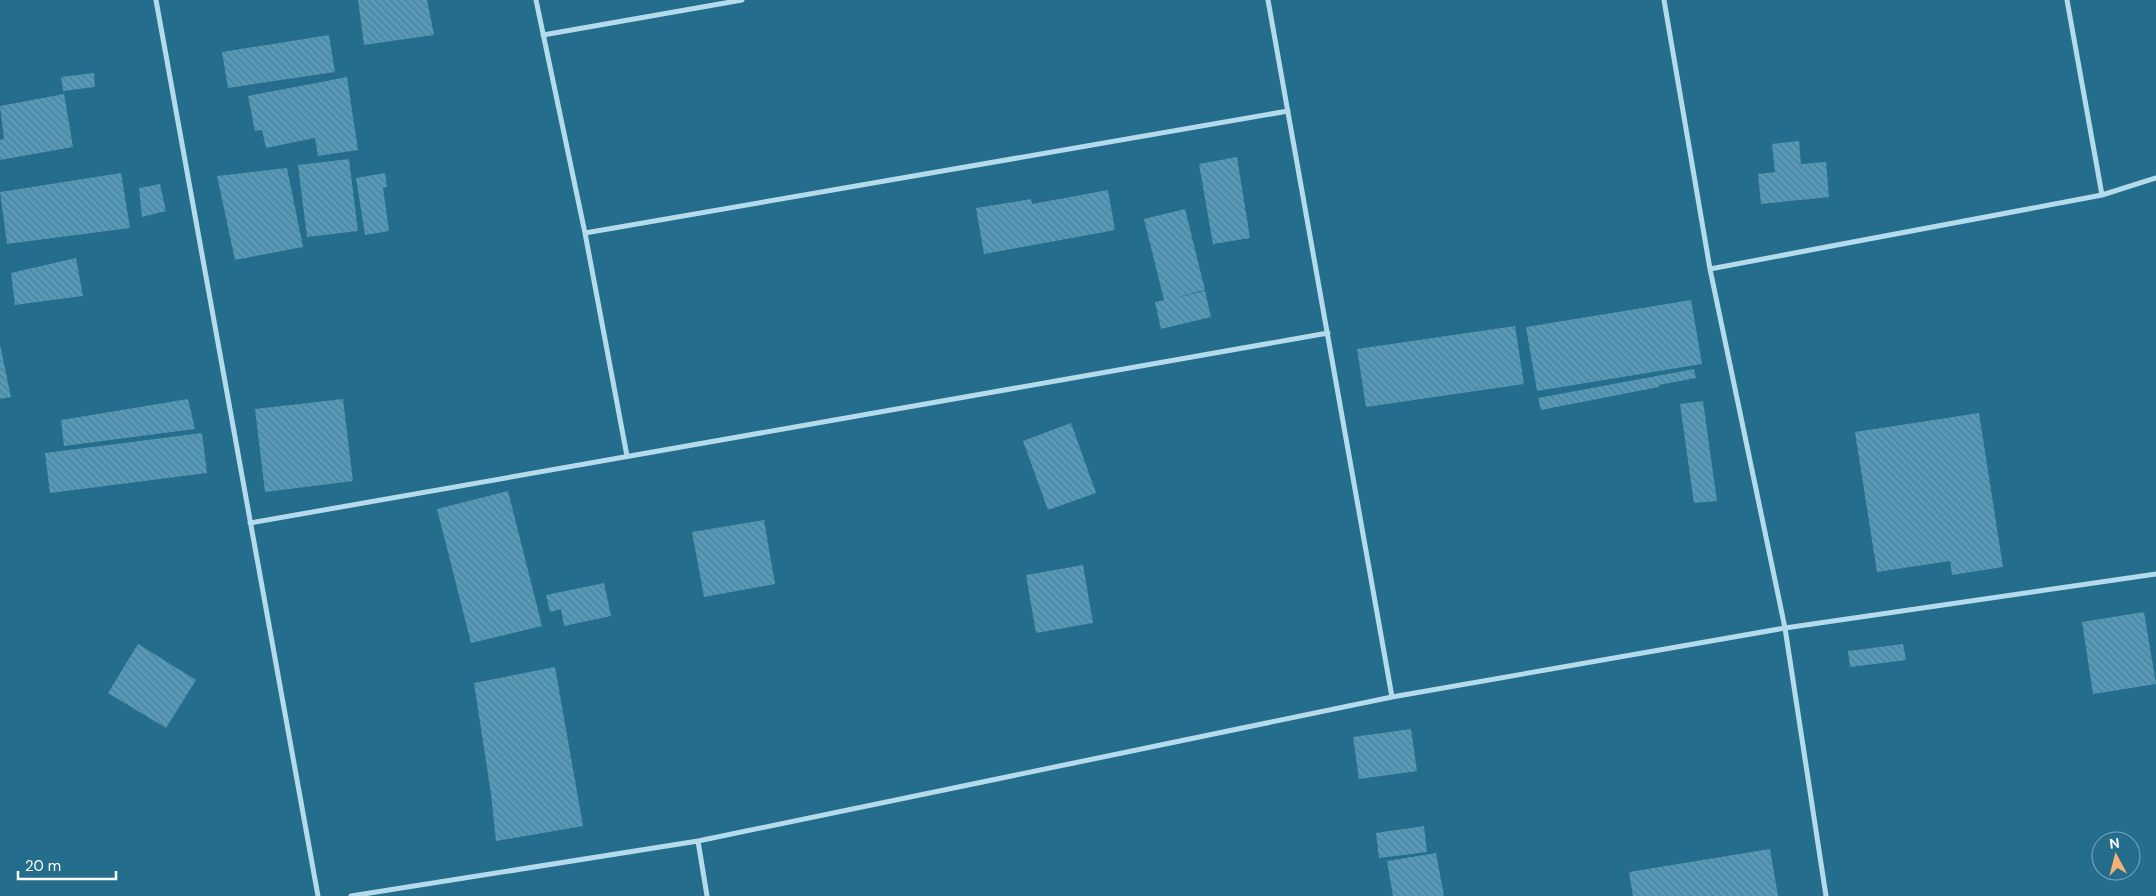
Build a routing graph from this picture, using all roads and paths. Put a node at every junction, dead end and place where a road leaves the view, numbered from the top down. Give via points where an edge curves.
1 (156, 0) edge
2 (536, 0) edge
3 (742, 0) edge
4 (1268, 0) edge
5 (1664, 0) edge
6 (2067, 0) edge
7 (543, 35) junction
8 (1288, 111) junction
9 (2156, 178) edge
10 (2102, 195) junction
11 (585, 233) junction
12 (1710, 269) junction
13 (1328, 333) junction
14 (627, 456) junction
15 (250, 523) junction
16 (2156, 574) edge
17 (1785, 628) junction
18 (1392, 697) junction
19 (698, 840) junction
20 (318, 896) edge
21 (351, 896) edge
22 (707, 896) edge
23 (1826, 896) edge

1 - 15 street
2 - 7 street
3 - 7 street
4 - 8 street
5 - 12 street
6 - 10 street
7 - 11 street
8 - 11 street
8 - 13 street
9 - 10 street
10 - 12 street
11 - 14 street
12 - 17 street
13 - 14 street
13 - 18 street
14 - 15 street
15 - 20 street
16 - 17 street
17 - 18 street
17 - 23 street
18 - 19 street
19 - 21 street
19 - 22 street

